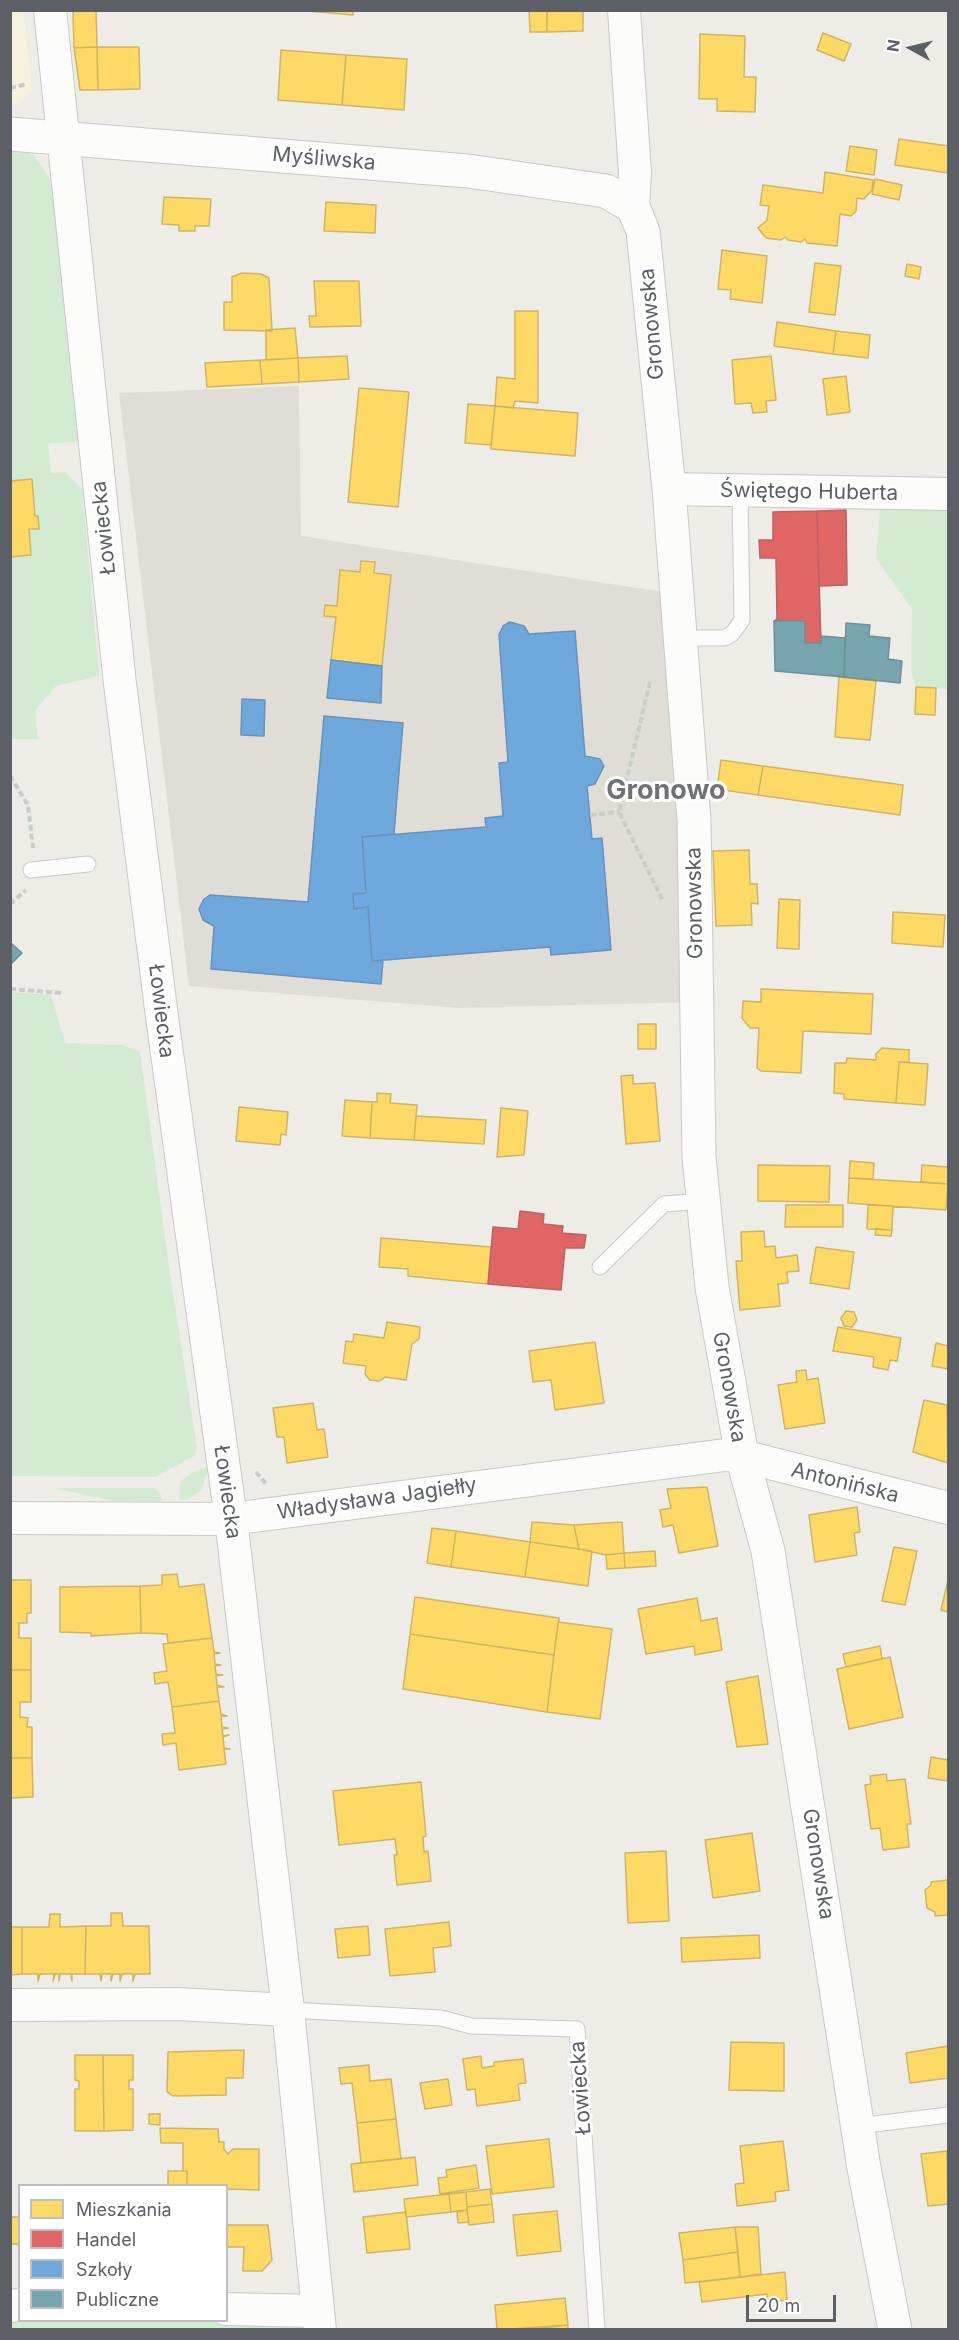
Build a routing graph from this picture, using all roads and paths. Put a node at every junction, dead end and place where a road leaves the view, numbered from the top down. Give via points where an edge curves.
1 (50, 10) edge
2 (624, 10) edge
3 (10, 134) edge
4 (65, 138) junction
5 (633, 207) junction
6 (669, 489) junction
7 (740, 492) junction
8 (948, 494) edge
9 (680, 638) junction
10 (651, 678) dead end
11 (10, 776) edge
12 (619, 812) junction
13 (590, 815) dead end
14 (88, 864) dead end
15 (31, 870) junction
16 (10, 904) edge
17 (666, 908) dead end
18 (10, 989) edge
19 (62, 993) dead end
20 (704, 1201) junction
21 (600, 1267) dead end
22 (742, 1456) junction
23 (948, 1508) edge
24 (10, 1518) edge
25 (231, 1519) junction
26 (10, 2005) edge
27 (288, 2010) junction
28 (948, 2115) edge
29 (858, 2126) junction
30 (228, 2309) edge
31 (319, 2320) edge
32 (597, 2330) edge
33 (895, 2330) edge

1 - 4 street, Łowiecka
2 - 5 street, Gronowska via 635,173
3 - 4 street, Myśliwska
4 - 5 street, Myśliwska via 468,171 606,190
4 - 25 street, Łowiecka via 120,684
5 - 6 street, Gronowska via 643,231
6 - 7 street, Świętego Huberta
6 - 9 street, Gronowska
7 - 8 street, Świętego Huberta
7 - 9 lane via 742,620 724,638
9 - 20 street, Gronowska via 694,820 699,1145
10 - 12 path
11 - 15 path via 28,805 34,849
12 - 13 path
12 - 17 path
14 - 15 lane
15 - 16 path via 28,888
18 - 19 path
20 - 21 lane via 664,1204
20 - 22 street, Gronowska via 712,1287
22 - 23 street, Antonińska
22 - 25 street, Władysława Jagiełły via 706,1456
22 - 29 street, Gronowska via 768,1551
24 - 25 street, Władysława Jagiełły
25 - 27 street, Łowiecka
26 - 27 street via 178,2004
27 - 31 street, Łowiecka
27 - 32 lane, Łowiecka via 441,2018 471,2026 577,2029
28 - 29 lane
29 - 33 street, Gronowska
30 - 31 street

